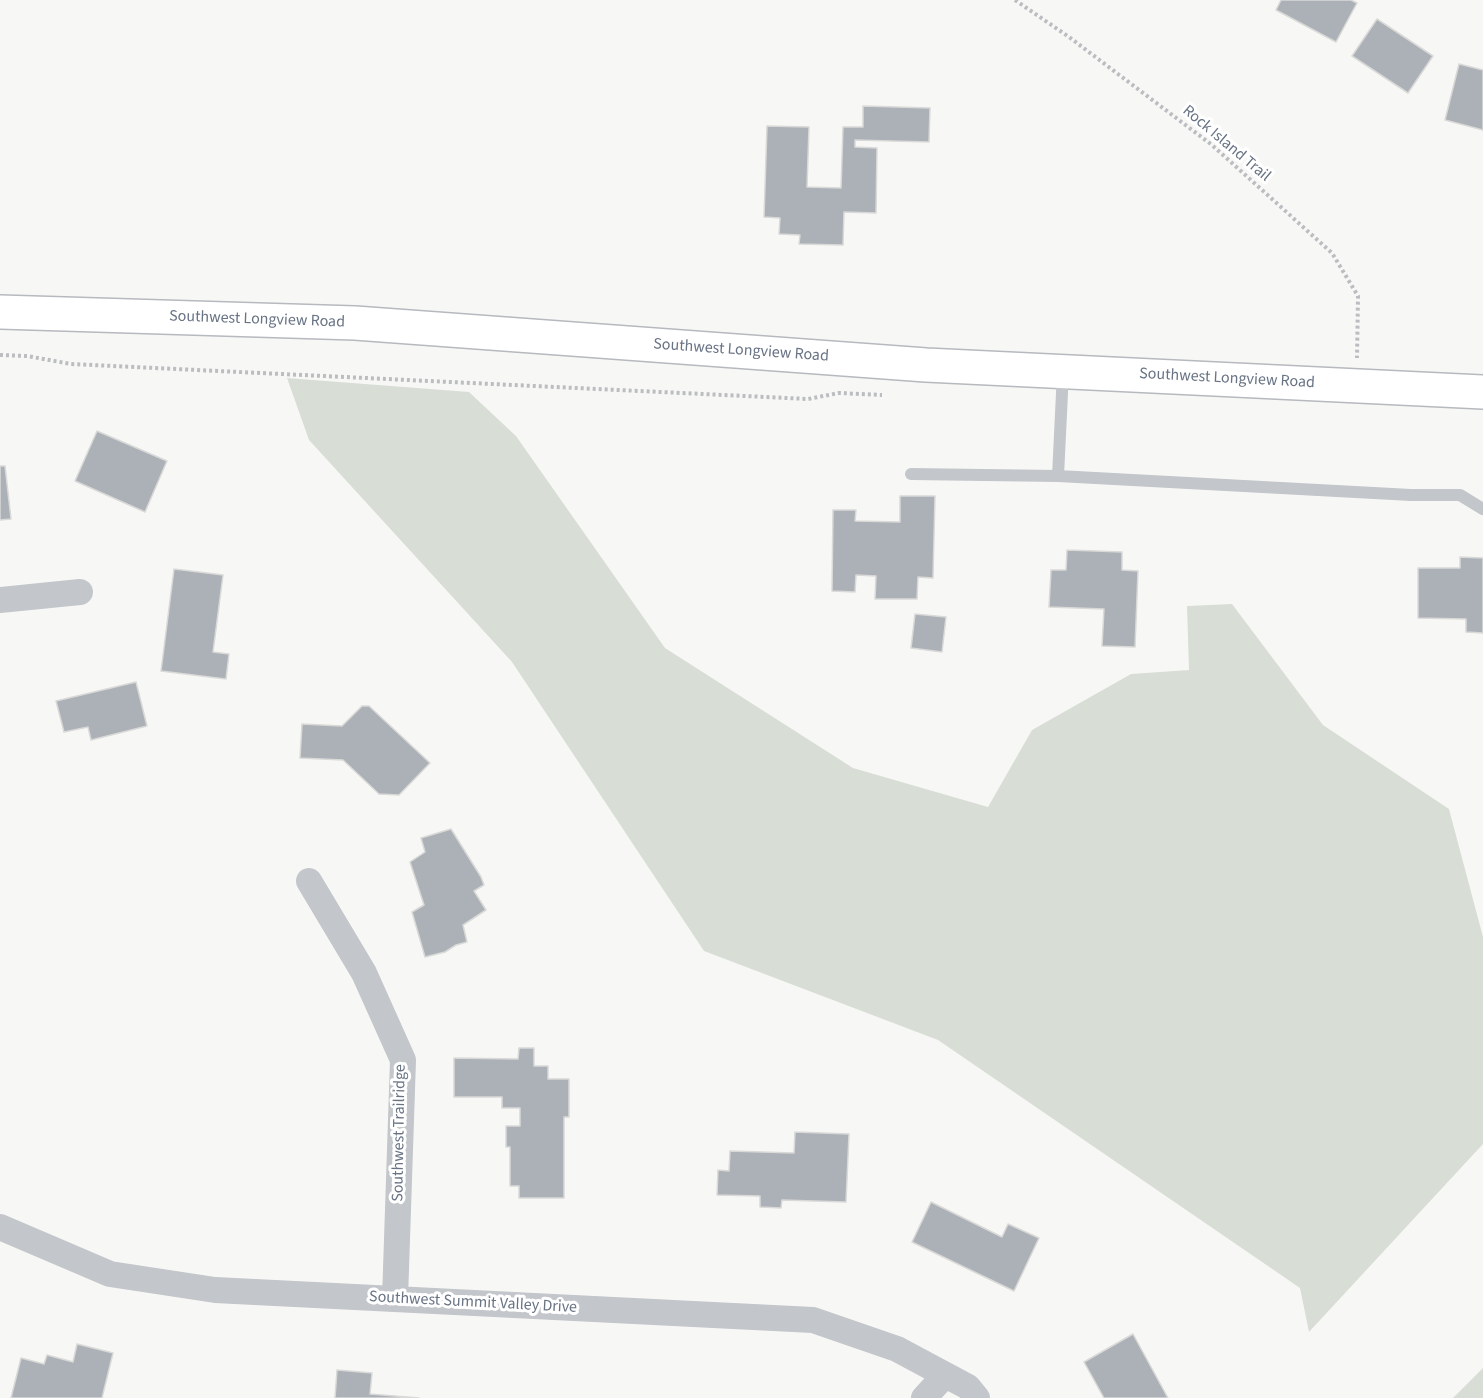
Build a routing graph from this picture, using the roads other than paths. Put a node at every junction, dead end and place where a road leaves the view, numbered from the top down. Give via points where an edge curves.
1 (0, 312) edge
2 (1063, 371) junction
3 (1483, 392) edge
4 (911, 474) dead end
5 (1058, 476) junction
6 (1483, 509) edge
7 (80, 592) dead end
8 (0, 600) edge
9 (309, 882) dead end
10 (0, 1227) edge
11 (395, 1299) junction
12 (945, 1375) junction
13 (924, 1398) edge
14 (976, 1398) edge

1 - 2 street, Southwest Longview Road via 356,323 926,365
2 - 3 street, Southwest Longview Road
2 - 5 lane
4 - 5 lane
5 - 6 lane via 1460,495
7 - 8 street
9 - 11 street, Southwest Trailridge via 364,973 403,1060
10 - 11 street, Southwest Summit Valley Drive via 110,1274 215,1290
11 - 12 street, Southwest Summit Valley Drive via 813,1320 897,1349
12 - 13 street
12 - 14 street, Southwest Summit Valley Drive via 968,1387

